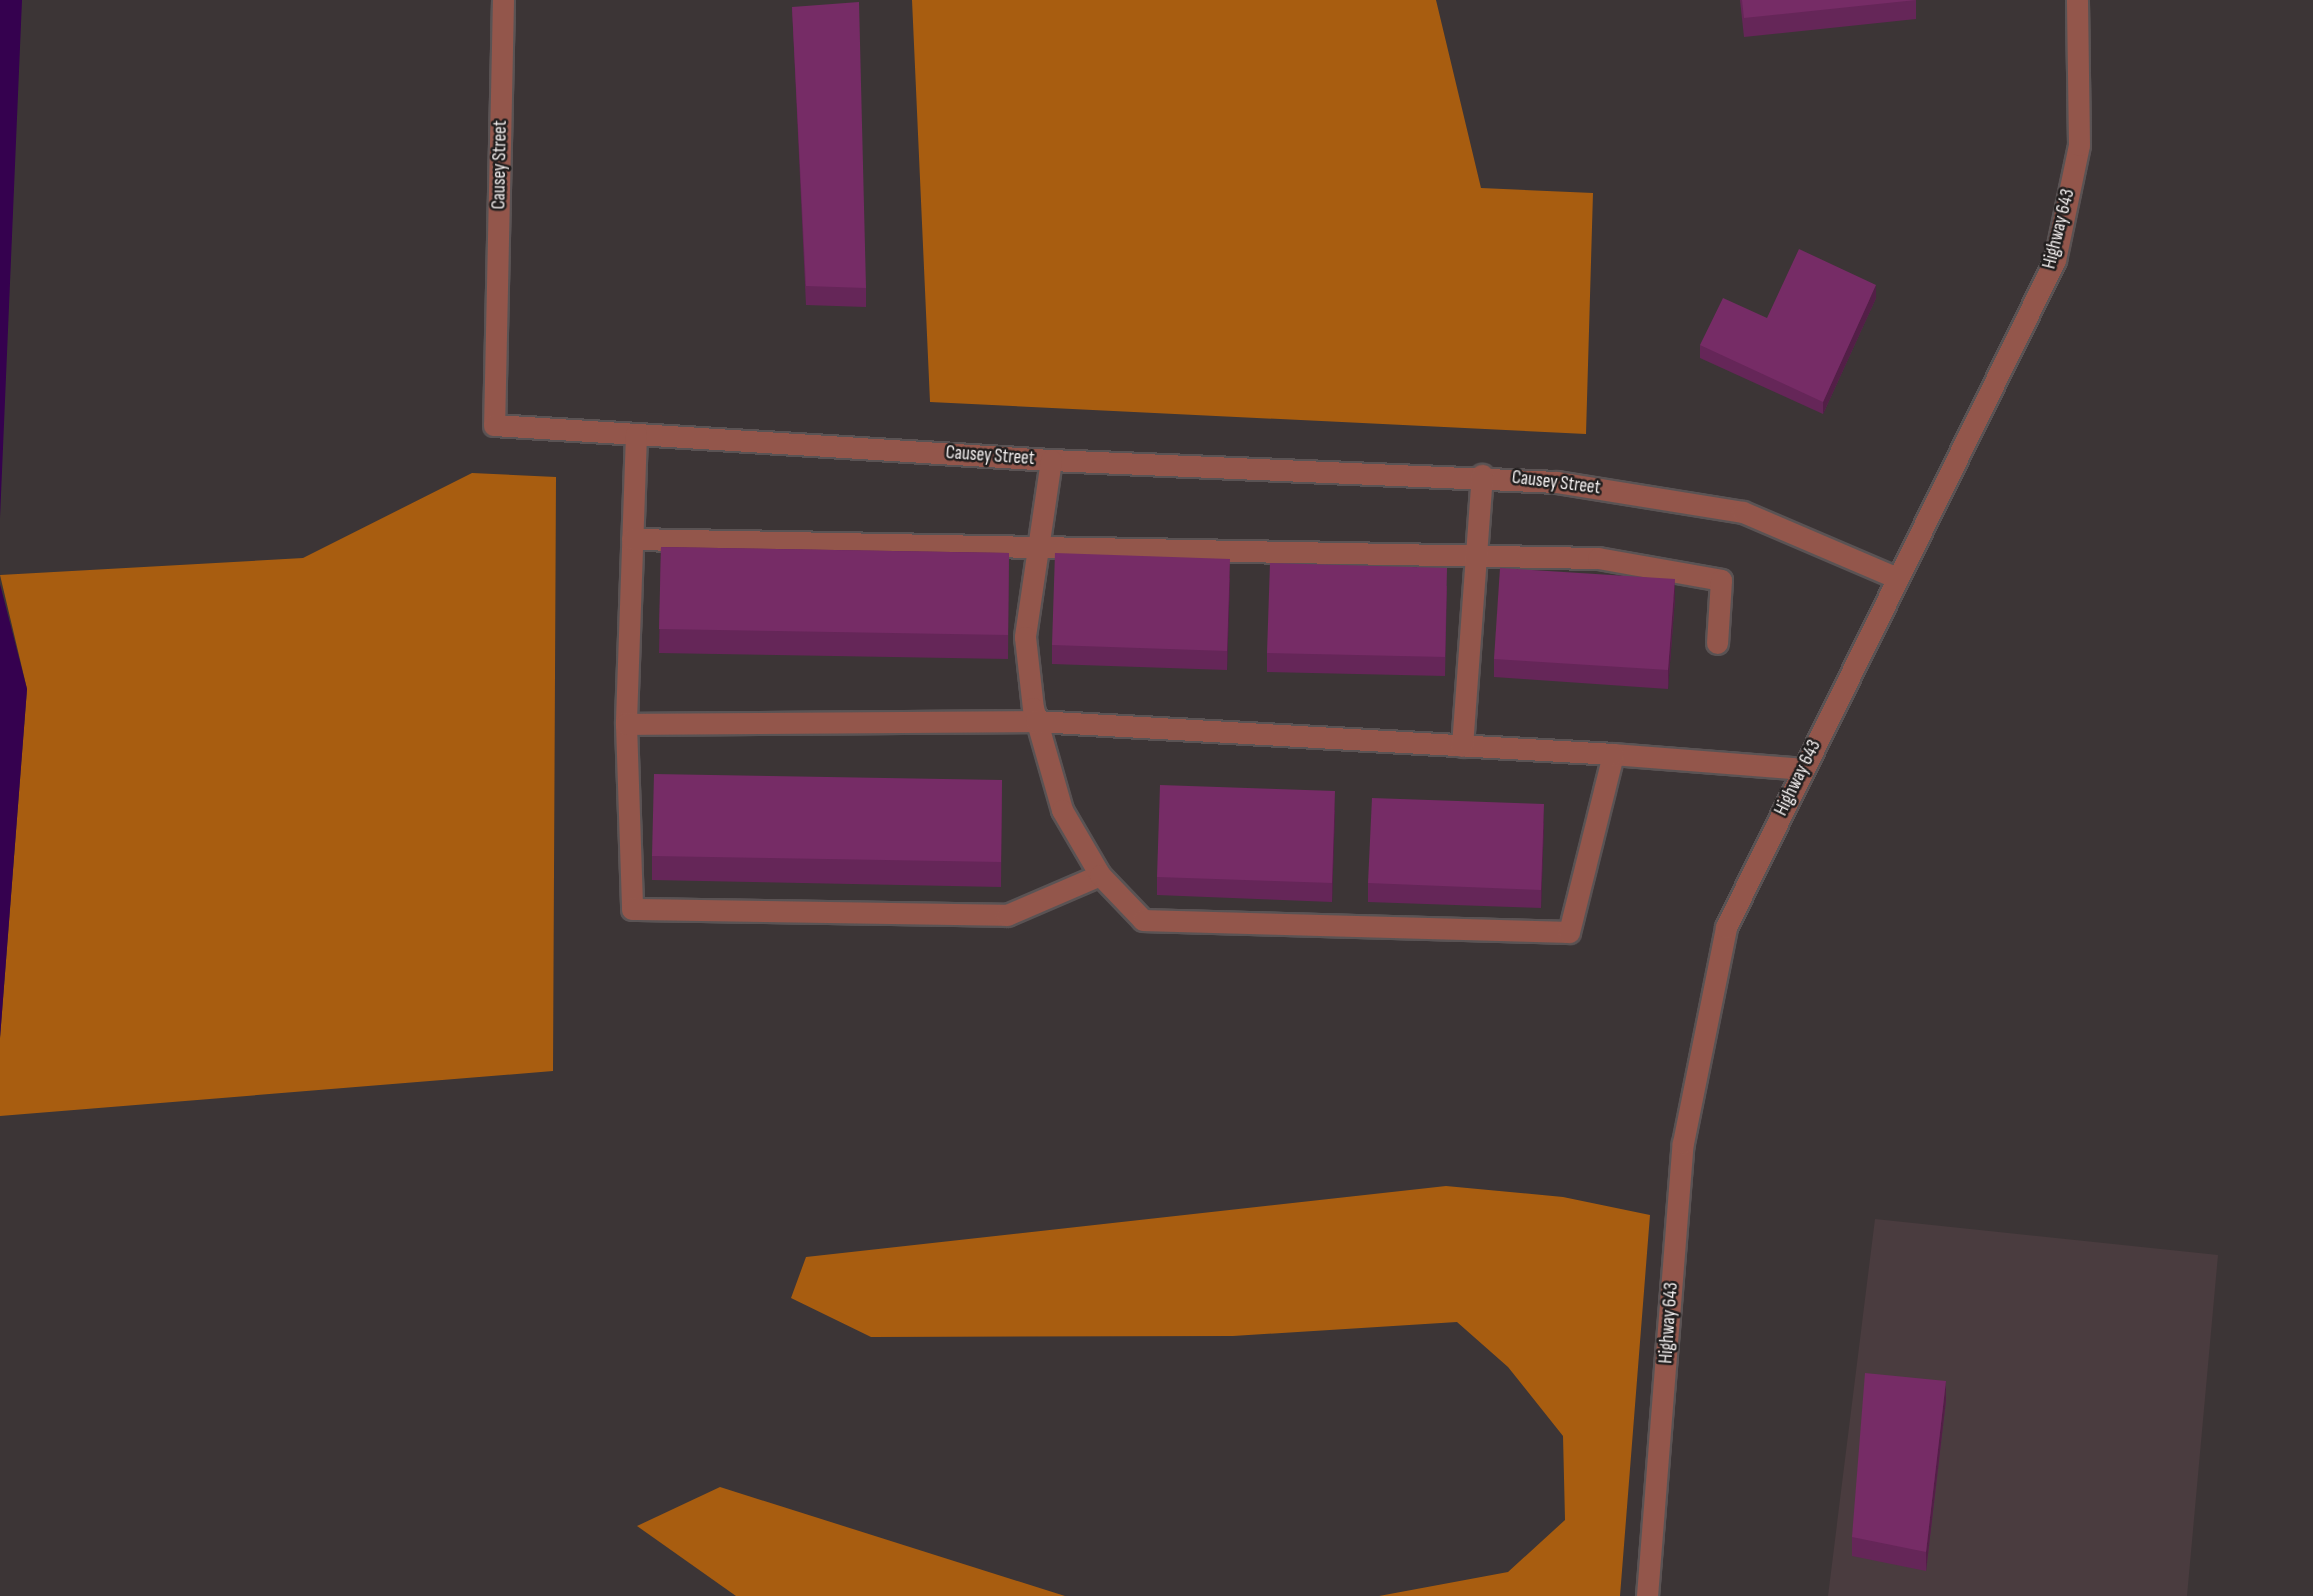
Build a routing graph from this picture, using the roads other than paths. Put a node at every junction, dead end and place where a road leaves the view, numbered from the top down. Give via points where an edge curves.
1 (503, 0) edge
2 (2077, 0) edge
3 (636, 434) junction
4 (1051, 460) junction
5 (1482, 475) junction
6 (632, 539) junction
7 (1035, 547) junction
8 (1472, 558) junction
9 (1895, 577) junction
10 (1717, 643) dead end
11 (1036, 721) junction
12 (626, 724) junction
13 (1462, 746) junction
14 (1613, 754) junction
15 (1802, 769) junction
16 (1100, 875) junction
17 (1647, 1596) edge

1 - 3 street, Causey Street via 494,425
2 - 9 street, Highway 643 via 2079,145 2055,260 1971,441
3 - 4 street, Causey Street
3 - 6 street
4 - 5 street, Causey Street
4 - 7 street
5 - 8 street
5 - 9 street, Causey Street via 1743,512
6 - 7 street
6 - 12 street
7 - 8 street
7 - 11 street via 1025,637
8 - 10 street via 1598,558 1721,580
8 - 13 street
9 - 15 street, Highway 643
11 - 12 street
11 - 13 street
11 - 16 street via 1062,810
12 - 16 street via 632,909 1007,915
13 - 14 street
14 - 15 street
14 - 16 street via 1569,932 1143,920
15 - 17 street, Highway 643 via 1726,927 1683,1143

